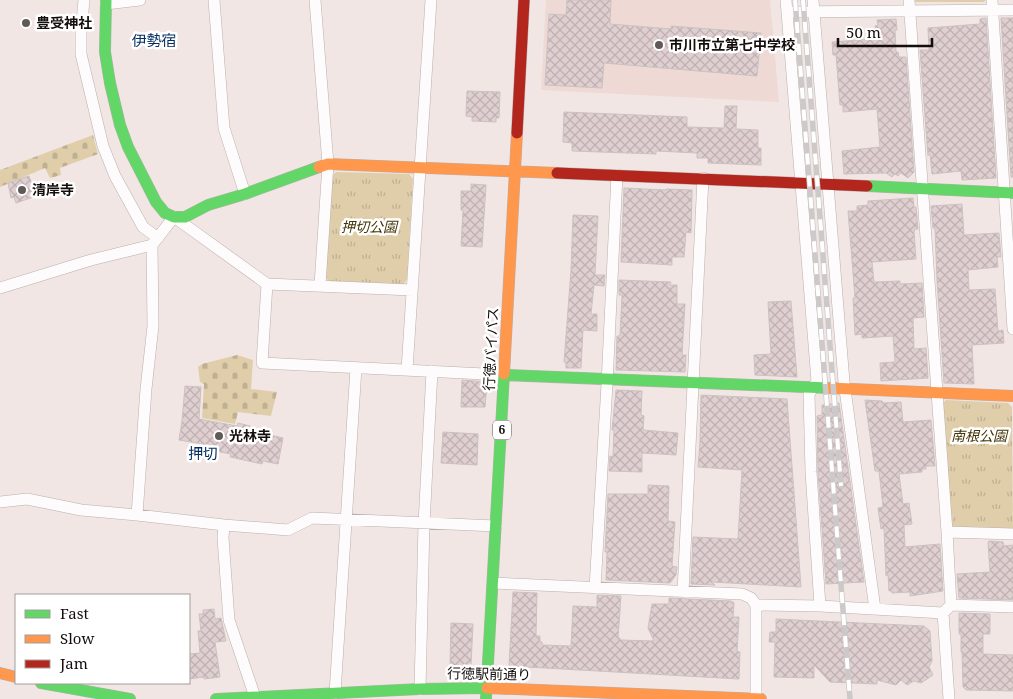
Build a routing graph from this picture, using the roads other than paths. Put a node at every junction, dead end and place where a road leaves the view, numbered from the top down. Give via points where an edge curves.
1 (84, 0) edge
2 (140, 0) edge
3 (214, 0) edge
4 (315, 0) edge
5 (431, 0) edge
6 (524, 0) edge
7 (786, 0) edge
8 (106, 2) edge
9 (814, 5) edge
10 (909, 5) edge
11 (992, 5) edge
12 (1013, 10) edge
13 (787, 12) junction
14 (328, 164) junction
15 (420, 167) junction
16 (515, 171) junction
17 (617, 175) junction
18 (704, 178) junction
19 (801, 182) junction
20 (828, 184) junction
21 (922, 188) junction
22 (1009, 192) edge
23 (245, 194) junction
24 (174, 217) junction
25 (155, 242) junction
26 (266, 284) junction
27 (320, 286) junction
28 (0, 288) edge
29 (412, 290) junction
30 (1013, 329) edge
31 (356, 368) junction
32 (407, 370) junction
33 (432, 371) junction
34 (505, 375) junction
35 (608, 378) junction
36 (693, 382) junction
37 (813, 387) junction
38 (845, 389) junction
39 (936, 393) junction
40 (1013, 396) edge
41 (0, 502) edge
42 (136, 515) junction
43 (347, 520) junction
44 (424, 524) junction
45 (224, 525) junction
46 (496, 526) junction
47 (947, 532) junction
48 (1013, 534) edge
49 (493, 583) junction
50 (595, 588) junction
51 (683, 592) junction
52 (756, 605) junction
53 (820, 606) junction
54 (1013, 607) edge
55 (875, 609) junction
56 (947, 609) junction
57 (0, 674) edge
58 (15, 677) edge
59 (47, 684) edge
60 (420, 688) junction
61 (335, 693) junction
62 (487, 693) edge
63 (397, 694) edge
64 (262, 697) edge
65 (130, 699) edge
66 (216, 699) edge
67 (756, 699) edge
68 (761, 699) edge
69 (949, 699) edge

1 - 25 street via 81,54 104,146 115,176
2 - 8 street
3 - 23 street via 224,128
4 - 14 street
5 - 15 street
6 - 16 street, 行徳バイパス / 6
7 - 13 street
8 - 24 street via 105,52 120,125 156,202 165,213
9 - 10 street
9 - 13 street
9 - 20 street
10 - 11 street
10 - 21 street
11 - 12 street
11 - 22 street
13 - 19 street
14 - 15 street
14 - 23 street
14 - 27 street
15 - 16 street
15 - 29 street
16 - 17 street
16 - 34 street, 行徳バイパス / 6
17 - 18 street
17 - 35 street
18 - 19 street
18 - 36 street
19 - 20 street
19 - 37 street via 817,382
20 - 21 street
20 - 38 street
21 - 22 street
21 - 39 street
22 - 30 street
23 - 24 street via 208,205 184,217
24 - 25 street
24 - 26 street
25 - 28 street
25 - 42 street via 154,326
26 - 27 street
26 - 31 street via 262,363
27 - 29 street
29 - 32 street
31 - 32 street
31 - 43 street
32 - 33 street
33 - 34 street
33 - 44 street
34 - 35 street
34 - 46 street, 行徳バイパス / 6
35 - 36 street
35 - 50 street
36 - 37 street
36 - 51 street
37 - 38 street
37 - 53 street via 809,394 811,472
38 - 39 street
38 - 55 street
39 - 40 street
39 - 47 street
41 - 42 street via 27,499 82,510
42 - 45 street
43 - 44 street
43 - 45 street via 312,518 288,530
43 - 61 street
44 - 46 street
44 - 60 street
45 - 64 street via 229,620
46 - 49 street, 行徳バイパス / 6
47 - 48 street
47 - 56 street
49 - 50 street
49 - 62 street, 行徳バイパス / 6
50 - 51 street
51 - 52 street via 742,594
52 - 53 street
52 - 67 street
53 - 55 street
54 - 56 street
55 - 56 street
56 - 69 street
57 - 58 street
59 - 65 street
60 - 62 street, 行徳駅前通り
60 - 63 street, 行徳駅前通り
61 - 63 street, 行徳駅前通り
61 - 64 street, 行徳駅前通り
62 - 67 street, 行徳駅前通り
64 - 66 street, 行徳駅前通り
67 - 68 street, 行徳駅前通り

